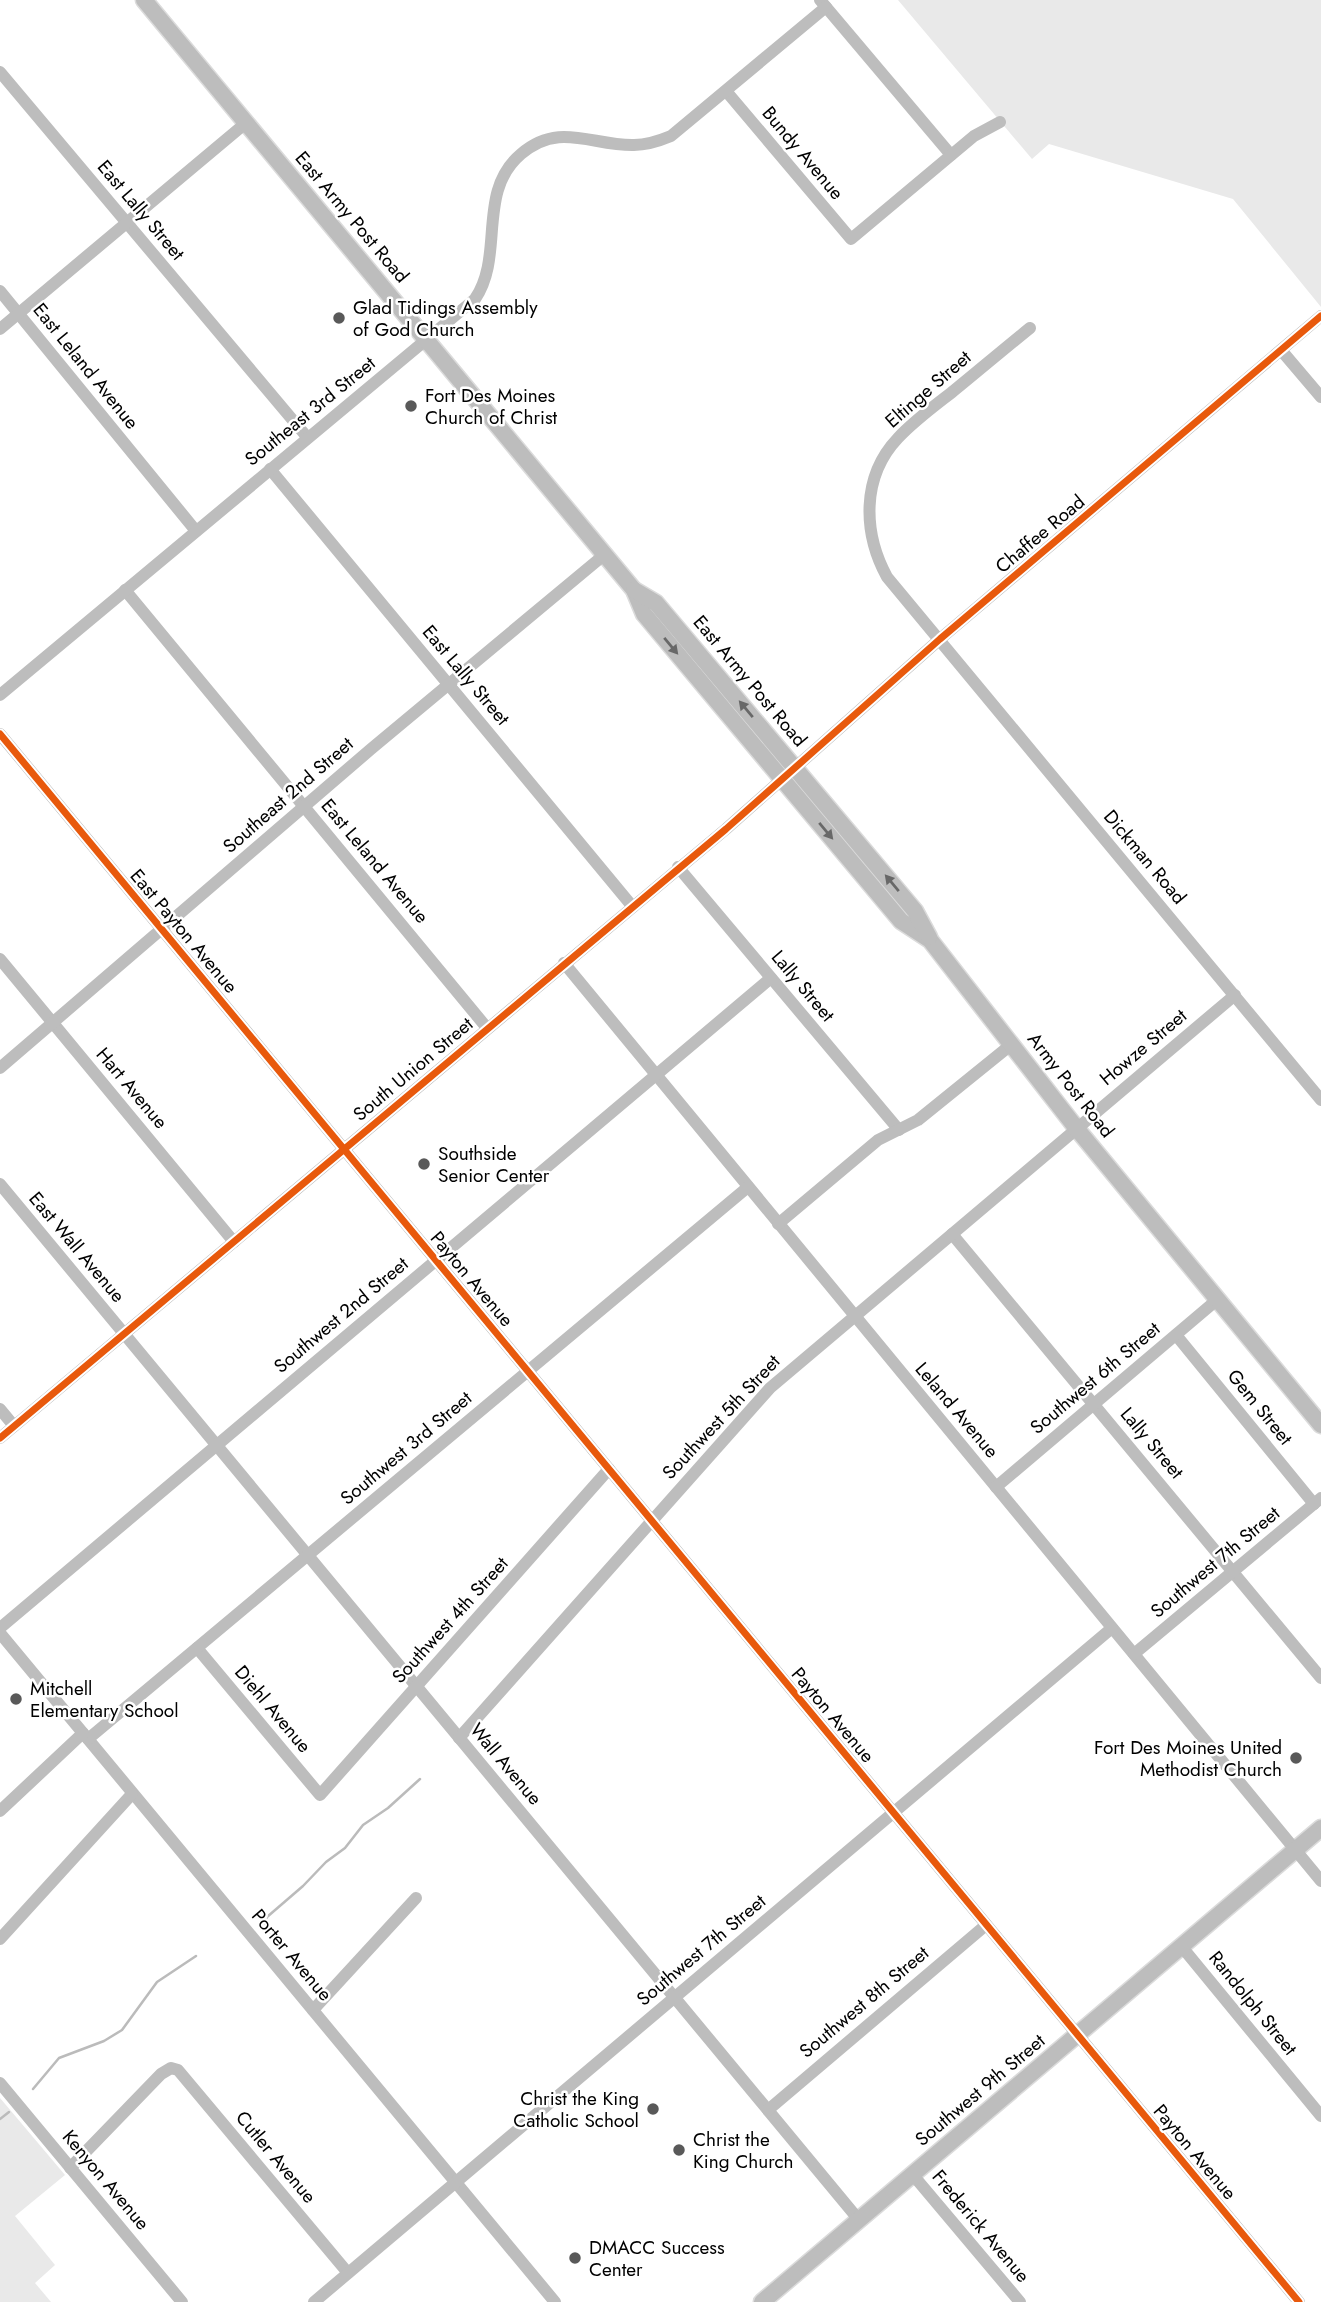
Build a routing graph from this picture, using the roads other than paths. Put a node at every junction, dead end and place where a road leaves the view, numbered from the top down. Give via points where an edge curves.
1 (144, 0) edge
2 (823, 3) edge
3 (0, 72) edge
4 (726, 91) junction
5 (247, 122) junction
6 (1000, 122) dead end
7 (951, 155) junction
8 (127, 222) junction
9 (0, 291) edge
10 (18, 313) junction
11 (1321, 316) edge
12 (1030, 328) dead end
13 (0, 329) edge
14 (427, 340) junction
15 (1281, 350) junction
16 (1321, 397) edge
17 (307, 437) junction
18 (270, 468) junction
19 (196, 531) junction
20 (604, 555) junction
21 (125, 590) junction
22 (634, 590) junction
23 (940, 639) junction
24 (448, 684) junction
25 (0, 695) edge
26 (0, 734) edge
27 (795, 767) junction
28 (782, 778) junction
29 (304, 806) junction
30 (678, 867) junction
31 (632, 906) junction
32 (161, 929) junction
33 (930, 940) junction
34 (0, 960) edge
35 (564, 963) junction
36 (771, 978) junction
37 (1235, 995) junction
38 (53, 1023) junction
39 (487, 1028) junction
40 (1012, 1044) junction
41 (0, 1068) edge
42 (656, 1075) junction
43 (1321, 1100) edge
44 (1077, 1129) junction
45 (899, 1130) junction
46 (344, 1149) junction
47 (0, 1184) edge
48 (748, 1186) junction
49 (778, 1224) junction
50 (952, 1234) junction
51 (234, 1242) junction
52 (436, 1260) junction
53 (1218, 1299) junction
54 (854, 1316) junction
55 (124, 1334) junction
56 (1176, 1335) junction
57 (528, 1371) junction
58 (1094, 1404) junction
59 (0, 1409) edge
60 (1321, 1425) edge
61 (14, 1426) junction
62 (0, 1438) edge
63 (216, 1446) junction
64 (609, 1469) junction
65 (996, 1487) junction
66 (1318, 1501) edge
67 (652, 1521) junction
68 (307, 1555) junction
69 (1233, 1572) junction
70 (1112, 1628) junction
71 (0, 1630) edge
72 (197, 1648) junction
73 (1134, 1654) junction
74 (1321, 1678) edge
75 (417, 1687) junction
76 (85, 1736) junction
77 (459, 1738) junction
78 (132, 1794) junction
79 (320, 1795) joint
80 (0, 1811) edge
81 (894, 1812) junction
82 (1321, 1828) edge
83 (1296, 1850) junction
84 (1321, 1881) edge
85 (416, 1898) dead end
86 (986, 1925) junction
87 (0, 1940) edge
88 (1182, 1947) junction
89 (675, 1997) junction
90 (313, 2010) junction
91 (1077, 2035) junction
92 (0, 2082) edge
93 (768, 2110) junction
94 (1321, 2116) edge
95 (70, 2168) junction
96 (913, 2175) junction
97 (456, 2183) junction
98 (859, 2220) junction
99 (348, 2273) junction
100 (551, 2297) edge
101 (181, 2302) edge
102 (314, 2302) edge
103 (537, 2302) edge
104 (762, 2302) edge
105 (1020, 2302) edge
106 (1299, 2302) edge

1 - 5 main road, East Army Post Road
2 - 4 street, Southeast 3rd Street
2 - 7 street
3 - 8 street, East Lally Street
4 - 7 street, Bundy Avenue via 851,239
4 - 14 street, Southeast 3rd Street via 659,141 632,145 558,137 522,153 498,186 490,262 482,290
5 - 8 street
5 - 14 main road, East Army Post Road
6 - 7 street
8 - 10 street
8 - 17 street, East Lally Street
9 - 10 street, East Leland Avenue
10 - 13 street
10 - 19 street, East Leland Avenue
11 - 15 street, Chaffee Road
12 - 23 street, Eltinge Street via 897,439 873,482 870,533 879,562
14 - 17 street, Southeast 3rd Street
14 - 20 main road, East Army Post Road
15 - 16 street
15 - 23 street, Chaffee Road
17 - 18 street, Southeast 3rd Street
18 - 19 street, Southeast 3rd Street
18 - 24 street, East Lally Street
19 - 21 street, Southeast 3rd Street
20 - 22 main road, East Army Post Road
20 - 24 street, Southeast 2nd Street
21 - 25 street, Southeast 3rd Street
21 - 29 street, East Leland Avenue
27 -> 22 main road, East Army Post Road via 656,603
22 -> 28 main road, East Army Post Road via 644,614
23 - 27 street, Chaffee Road
23 - 37 street, Dickman Road
24 - 29 street, Southeast 2nd Street
24 - 31 street, East Lally Street
26 - 32 street, East Payton Avenue
27 - 28 street, Chaffee Road
33 -> 27 main road, East Army Post Road via 915,911
28 - 30 street, South Union Street
28 -> 33 main road, Army Post Road via 901,921
29 - 32 street, Southeast 2nd Street
29 - 39 street, East Leland Avenue
30 - 31 street, South Union Street
30 - 36 street, Lally Street
31 - 35 street, South Union Street
32 - 38 street, Southeast 2nd Street
32 - 46 street, East Payton Avenue
33 - 40 main road, Army Post Road
34 - 38 street, Hart Avenue
35 - 39 street, South Union Street
35 - 42 street, Leland Avenue
36 - 42 street, Southwest 2nd Street
36 - 45 street, Lally Street
37 - 43 street, Dickman Road
37 - 44 street, Howze Street
38 - 41 street, Southeast 2nd Street
38 - 51 street, Hart Avenue
39 - 46 street, South Union Street
40 - 44 main road, Army Post Road
40 - 45 street via 919,1120
42 - 48 street, Leland Avenue
42 - 52 street, Southwest 2nd Street
44 - 50 street, Southwest 5th Street
44 - 53 main road, Army Post Road
45 - 49 street via 878,1140
46 - 51 street, South Union Street
46 - 52 street, Payton Avenue
47 - 55 street, East Wall Avenue
48 - 49 street, Leland Avenue
48 - 57 street, Southwest 3rd Street
49 - 54 street, Leland Avenue
50 - 54 street, Southwest 5th Street
50 - 58 street, Lally Street
51 - 55 street, South Union Street
52 - 57 street, Payton Avenue
52 - 63 street, Southwest 2nd Street
53 - 56 street, Southwest 6th Street
53 - 60 main road, Army Post Road
54 - 65 street, Leland Avenue
54 - 67 street, Southwest 5th Street via 770,1388
55 - 61 street, South Union Street
55 - 63 street, Wall Avenue
56 - 58 street, Southwest 6th Street
56 - 66 street, Gem Street
57 - 64 street, Payton Avenue
57 - 68 street, Southwest 3rd Street
58 - 65 street, Southwest 6th Street
58 - 69 street, Lally Street
59 - 61 street
61 - 62 street, South Union Street
63 - 68 street, Wall Avenue
63 - 71 street, Southwest 2nd Street
64 - 67 street, Payton Avenue
64 - 75 street, Southwest 4th Street
65 - 70 street, Leland Avenue
66 - 69 street, Southwest 7th Street
67 - 77 street, Southwest 5th Street
67 - 81 street, Payton Avenue
68 - 72 street, Southwest 3rd Street
68 - 75 street, Wall Avenue
69 - 73 street, Southwest 7th Street
69 - 74 street, Lally Street
70 - 73 street, Leland Avenue
70 - 81 street, Southwest 7th Street
71 - 76 street, Porter Avenue
72 - 76 street, Southwest 3rd Street
72 - 79 street, Diehl Avenue
73 - 83 street, Leland Avenue
75 - 77 street, Wall Avenue
75 - 79 street, Southwest 4th Street
76 - 78 street, Porter Avenue
76 - 80 street, Southwest 3rd Street
77 - 89 street, Wall Avenue
78 - 87 street
78 - 90 street, Porter Avenue
81 - 86 street, Payton Avenue
81 - 89 street, Southwest 7th Street
82 - 83 main road, Southwest 9th Street
83 - 84 street, Leland Avenue
83 - 88 main road, Southwest 9th Street
85 - 90 street
86 - 91 street, Payton Avenue
86 - 93 street, Southwest 8th Street
88 - 91 main road, Southwest 9th Street
88 - 94 street, Randolph Street
89 - 93 street, Wall Avenue
89 - 97 street, Southwest 7th Street
90 - 97 street, Porter Avenue
91 - 96 main road, Southwest 9th Street
91 - 106 street, Payton Avenue
92 - 95 street, Kenyon Avenue
93 - 98 street, Wall Avenue
95 - 99 street, Cutler Avenue via 172,2068 182,2074
95 - 101 street, Kenyon Avenue
96 - 98 main road, Southwest 9th Street
96 - 105 street, Frederick Avenue
97 - 99 street, Southwest 7th Street
97 - 100 street, Porter Avenue
98 - 104 main road, Southwest 9th Street
99 - 102 street, Southwest 7th Street
100 - 103 street

